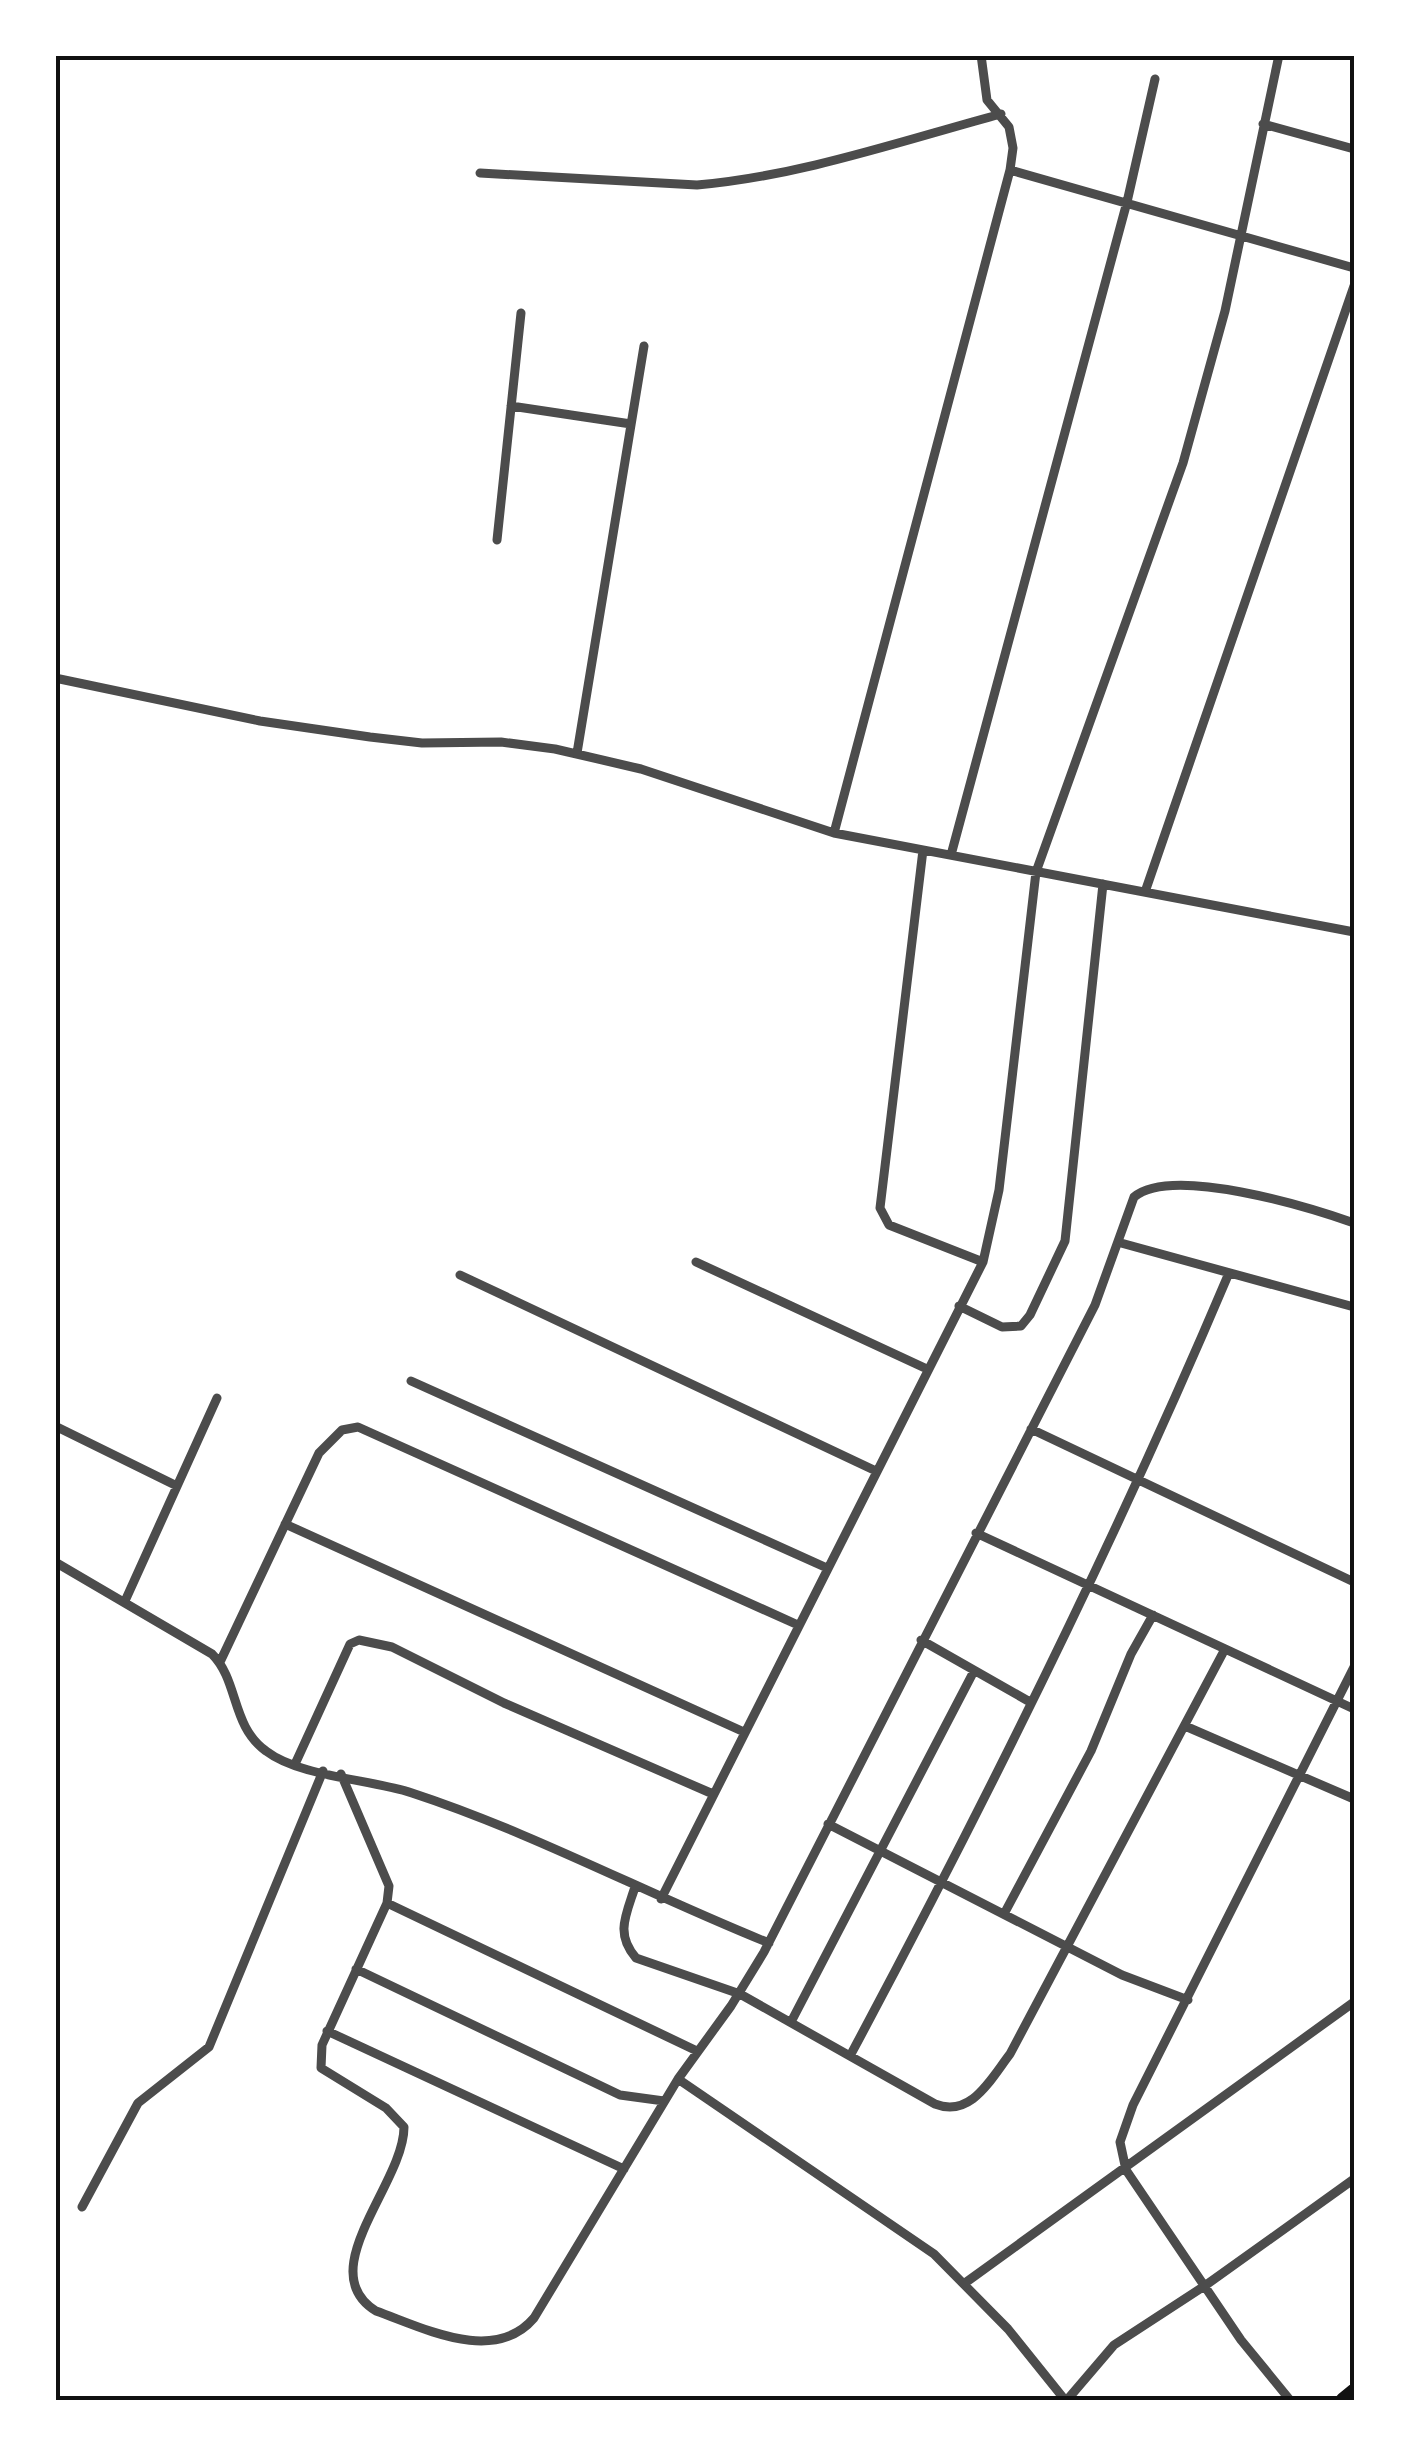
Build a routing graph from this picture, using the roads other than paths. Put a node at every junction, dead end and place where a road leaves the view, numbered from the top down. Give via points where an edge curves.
1 (982, 55) edge
2 (1279, 55) edge
3 (1155, 79) dead end
4 (1001, 114) junction
5 (1263, 124) junction
6 (1354, 149) edge
7 (1010, 170) junction
8 (480, 173) dead end
9 (1127, 202) junction
10 (1240, 233) junction
11 (1354, 268) edge
12 (1354, 286) edge
13 (521, 312) dead end
14 (644, 346) dead end
15 (511, 406) junction
16 (631, 424) junction
17 (497, 540) dead end
18 (55, 678) edge
19 (577, 753) junction
20 (834, 833) junction
21 (923, 850) junction
22 (951, 855) junction
23 (1036, 872) junction
24 (1103, 884) junction
25 (1145, 892) junction
26 (1354, 932) edge
27 (1354, 1223) edge
28 (1121, 1243) junction
29 (696, 1262) dead end
30 (983, 1262) junction
31 (1229, 1273) junction
32 (460, 1274) dead end
33 (959, 1306) junction
34 (1354, 1307) edge
35 (927, 1369) junction
36 (411, 1381) dead end
37 (216, 1398) dead end
38 (55, 1426) edge
39 (1030, 1429) junction
40 (876, 1471) junction
41 (1140, 1481) junction
42 (177, 1486) junction
43 (285, 1524) junction
44 (976, 1533) junction
45 (55, 1562) edge
46 (827, 1568) junction
47 (1354, 1582) edge
48 (1086, 1584) junction
49 (125, 1601) junction
50 (1153, 1616) junction
51 (798, 1625) junction
52 (921, 1640) junction
53 (1225, 1649) junction
54 (220, 1662) junction
55 (1354, 1668) edge
56 (974, 1670) junction
57 (1030, 1702) junction
58 (1339, 1702) junction
59 (1354, 1708) edge
60 (1184, 1726) junction
61 (744, 1732) junction
62 (295, 1764) junction
63 (323, 1771) junction
64 (341, 1774) junction
65 (1303, 1777) junction
66 (714, 1794) junction
67 (1354, 1798) edge
68 (828, 1824) junction
69 (880, 1850) junction
70 (943, 1882) junction
71 (635, 1888) junction
72 (661, 1899) junction
73 (387, 1904) junction
74 (1004, 1914) junction
75 (769, 1943) junction
76 (1067, 1946) junction
77 (356, 1969) junction
78 (740, 1994) junction
79 (1188, 2000) junction
80 (1354, 2002) edge
81 (791, 2022) junction
82 (327, 2031) junction
83 (697, 2052) junction
84 (850, 2056) junction
85 (678, 2079) junction
86 (664, 2102) junction
87 (624, 2169) junction
88 (1126, 2170) junction
89 (1354, 2179) edge
90 (82, 2207) dead end
91 (965, 2283) junction
92 (1206, 2286) junction
93 (1354, 2391) edge
94 (1066, 2400) edge
95 (1290, 2400) edge
96 (1342, 2400) edge

1 - 4 street via 986,100
2 - 5 street
3 - 9 street
4 - 7 street via 1013,148
4 - 8 street via 725,183
5 - 6 street
5 - 10 street
7 - 9 street
7 - 20 street
9 - 10 street
9 - 22 street
10 - 11 street
10 - 23 street via 1182,464
12 - 25 street
13 - 15 street
14 - 16 street
15 - 16 street
15 - 17 street
16 - 19 street
18 - 19 street via 403,742 501,742
19 - 20 street
20 - 21 street
21 - 22 street
21 - 30 street via 880,1208 888,1225
22 - 23 street
23 - 24 street
23 - 30 street via 1000,1190
24 - 25 street
24 - 33 street via 1065,1240 1021,1326 1002,1327
25 - 26 street
27 - 28 street via 1222,1190 1159,1184 1134,1197
28 - 31 street
28 - 39 street
29 - 35 street
30 - 33 street
31 - 34 street
31 - 41 street
32 - 40 street
33 - 35 street
35 - 40 street
36 - 46 street
37 - 42 street
38 - 42 street
39 - 41 street
39 - 44 street
40 - 46 street
41 - 47 street
41 - 48 street
42 - 49 street
43 - 51 street via 319,1453 342,1430 358,1427
43 - 54 street
43 - 61 street
44 - 48 street
44 - 52 street
45 - 49 street
46 - 51 street
48 - 50 street
48 - 57 street
49 - 54 street
50 - 53 street
50 - 74 street
51 - 61 street
52 - 56 street
52 - 68 street
53 - 58 street
53 - 60 street
54 - 62 street via 253,1738
55 - 58 street
56 - 57 street
56 - 69 street
57 - 70 street
58 - 59 street
58 - 65 street
60 - 65 street
60 - 76 street
61 - 66 street
62 - 63 street
62 - 66 street via 350,1644 359,1640 392,1647 504,1704
63 - 64 street
63 - 90 street via 208,2047 138,2103
64 - 71 street via 443,1805
64 - 73 street via 386,1872
65 - 67 street
65 - 79 street
66 - 72 street
68 - 69 street
68 - 75 street
69 - 70 street
69 - 81 street
70 - 74 street
70 - 84 street
71 - 72 street
71 - 78 street via 622,1926 636,1958
72 - 75 street
73 - 77 street
73 - 83 street
74 - 76 street
75 - 78 street
76 - 79 street
76 - 84 street via 1010,2054 964,2107 952,2111 934,2104
77 - 82 street
77 - 86 street via 620,2095
78 - 81 street
78 - 83 street
79 - 88 street via 1124,2126
80 - 88 street
81 - 84 street
82 - 87 street
82 - 87 street via 321,2068 386,2108 404,2127 395,2168 351,2267 356,2294 376,2311 458,2339 501,2340 522,2332
83 - 85 street
85 - 86 street
85 - 91 street via 909,2236
86 - 87 street
88 - 91 street
88 - 92 street
89 - 92 street
91 - 94 street
92 - 94 street via 1114,2345
92 - 95 street
93 - 96 highway

